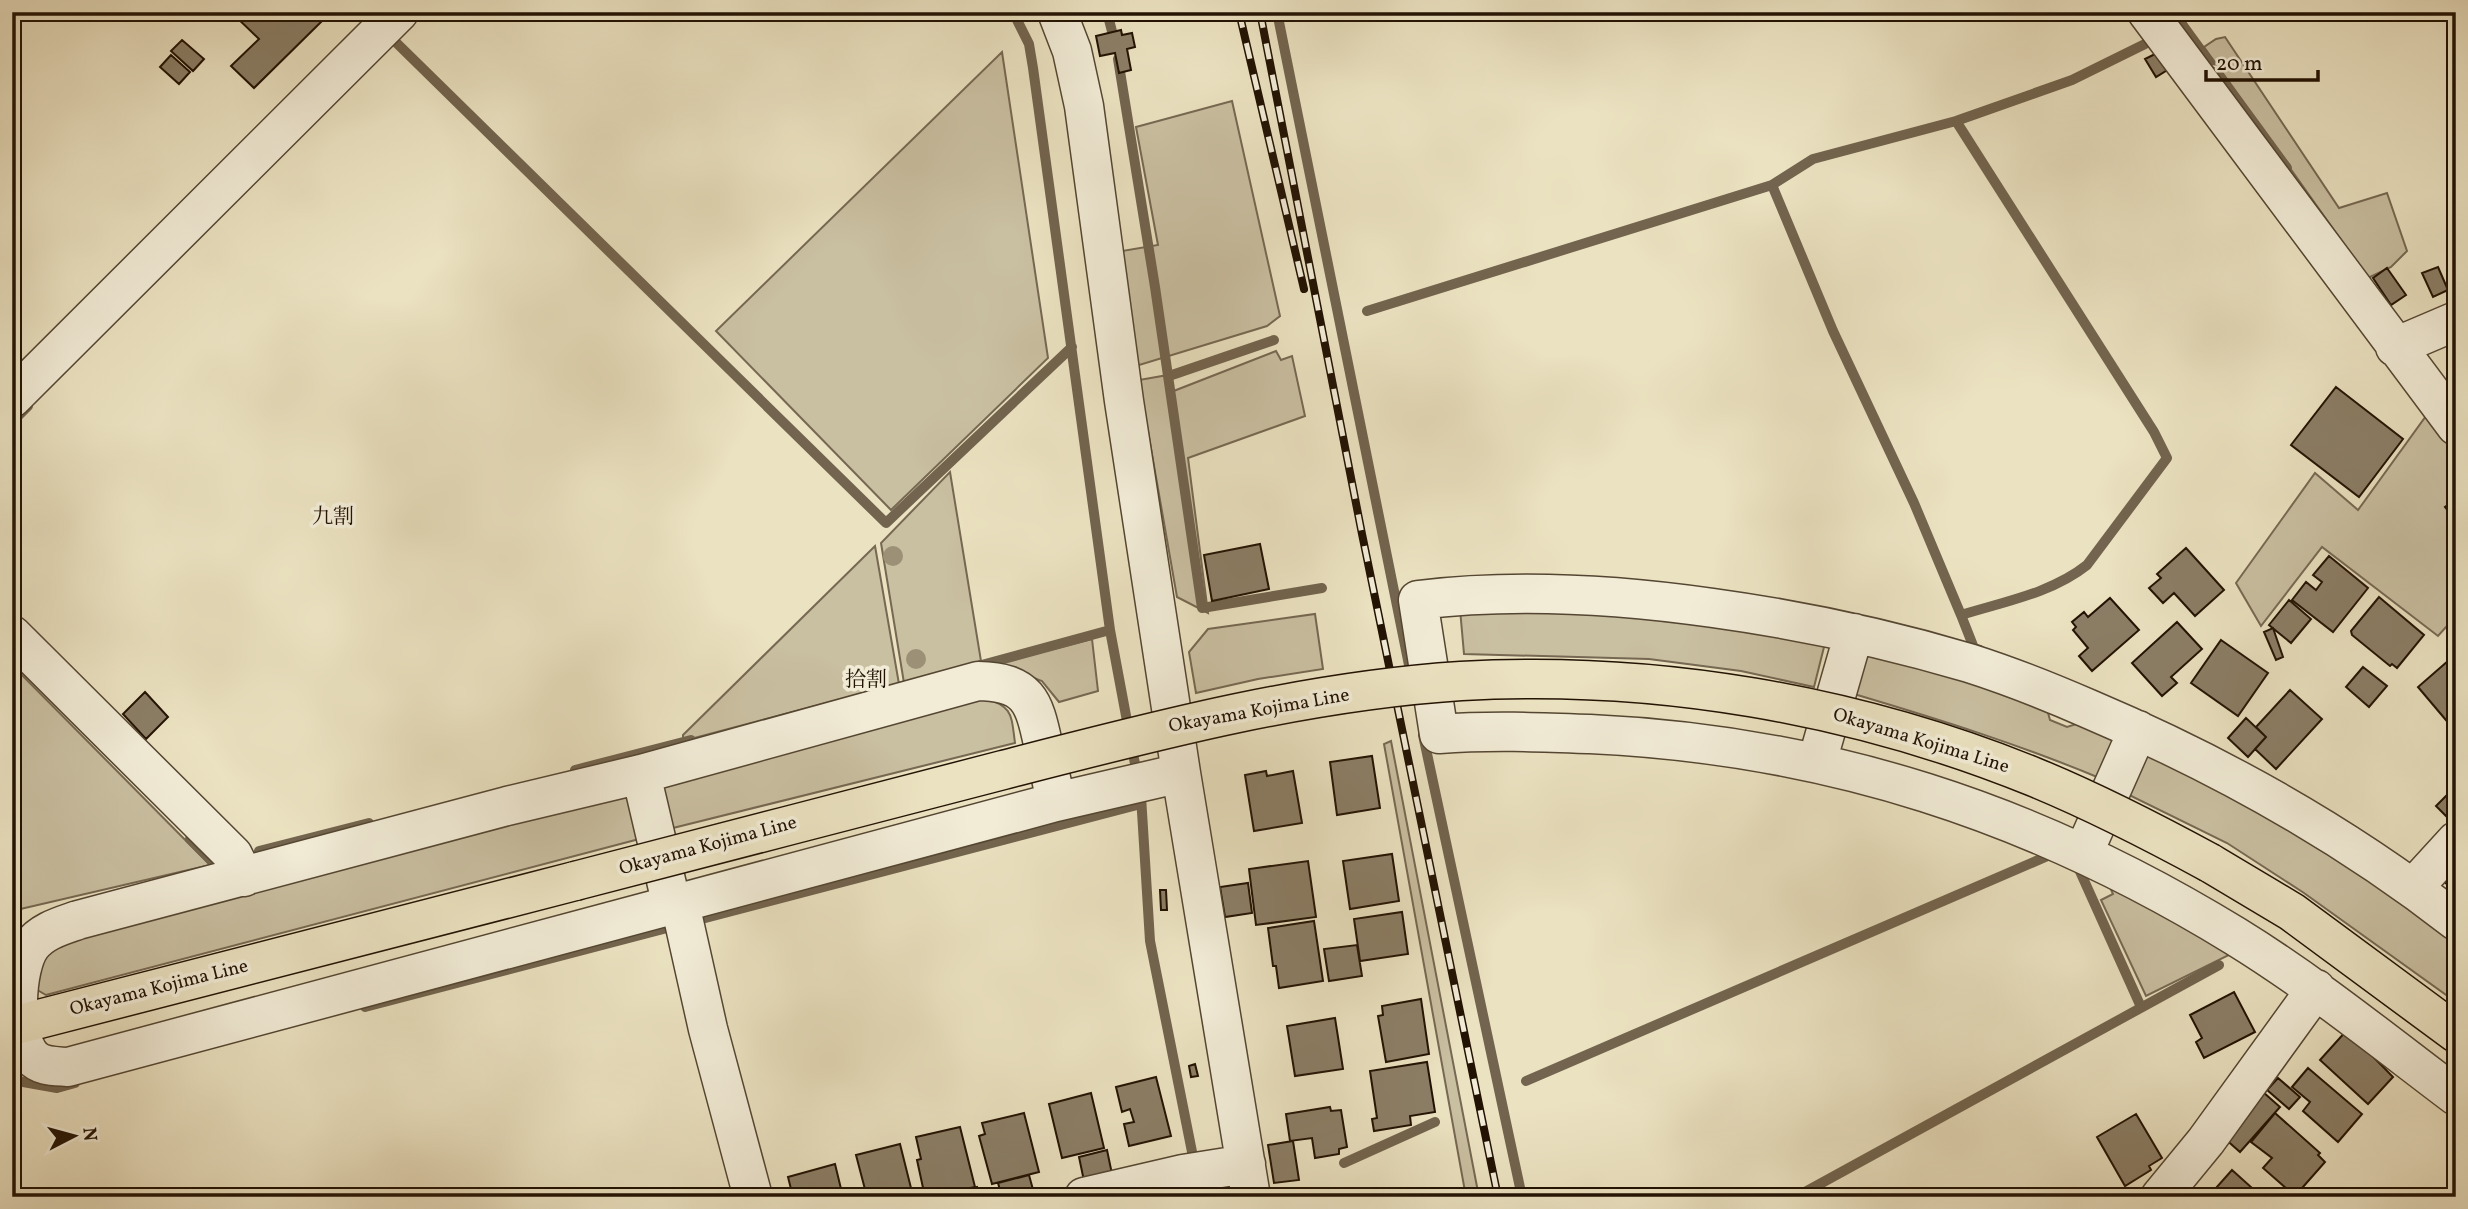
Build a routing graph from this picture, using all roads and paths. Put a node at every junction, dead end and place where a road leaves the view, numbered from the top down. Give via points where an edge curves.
1 (1057, 12) edge
2 (388, 21) edge
3 (2156, 25) edge
4 (2456, 321) edge
5 (2403, 343) junction
6 (12, 398) edge
7 (2456, 426) edge
8 (1854, 633) junction
9 (12, 635) edge
10 (2138, 730) junction
11 (1817, 762) junction
12 (641, 774) junction
13 (1154, 779) junction
14 (1056, 802) junction
15 (2456, 841) edge
16 (2083, 854) junction
17 (244, 877) junction
18 (2413, 888) junction
19 (680, 914) junction
20 (2456, 921) edge
21 (2316, 989) junction
22 (15, 1026) edge
23 (2456, 1034) edge
24 (2456, 1096) edge
25 (1224, 1175) edge
26 (1089, 1196) edge
27 (753, 1197) edge
28 (2160, 1197) edge

1 - 13 street via 1072,51 1084,106 1124,401
2 - 6 street
3 - 5 street
4 - 5 street
5 - 7 street
8 - 10 street via 1971,664
8 - 11 street
8 - 11 street via 1771,616 1555,593 1418,600 1440,734 1482,730 1660,737
9 - 17 street via 233,855
10 - 16 street
10 - 18 street via 2317,825
11 - 16 street via 1925,791
12 - 14 street via 978,681 999,681 1026,695 1035,709
12 - 17 street
12 - 19 street
13 - 14 street
13 - 25 street
14 - 19 street
15 - 18 street
16 - 21 street via 2235,936
17 - 22 street via 47,931 31,946 21,966
18 - 20 street
19 - 22 street via 68,1067 46,1065 31,1056
19 - 27 street
21 - 24 street
21 - 28 street
22 - 23 main road, Okayama Kojima Line, bridge via 1149,732 1328,697 1458,681 1535,679 1670,687 1822,710 1898,729 2034,777 2152,831 2292,912
25 - 26 street

